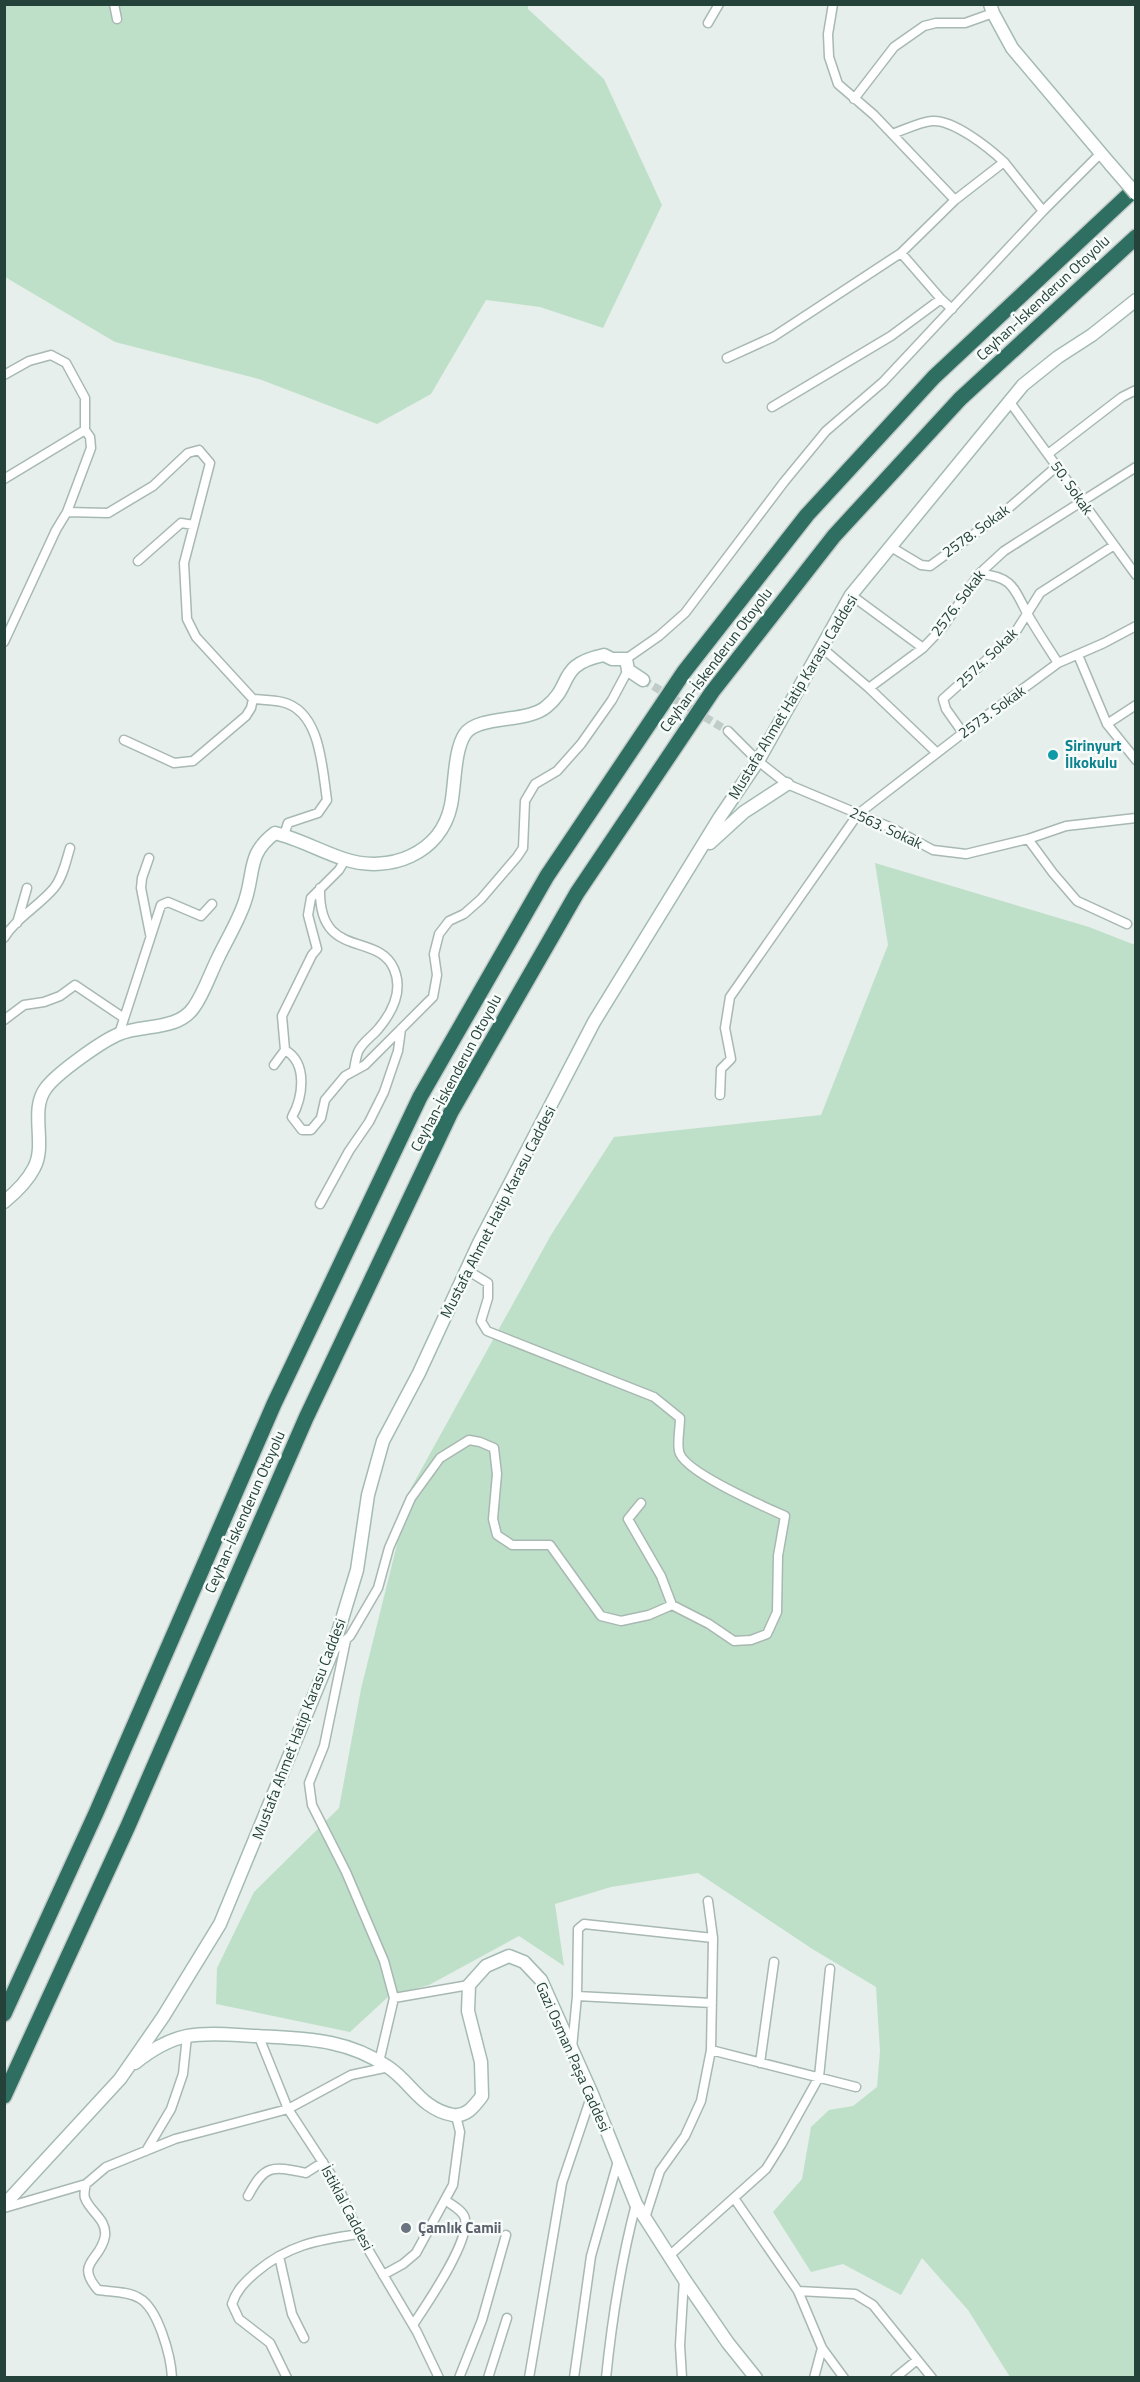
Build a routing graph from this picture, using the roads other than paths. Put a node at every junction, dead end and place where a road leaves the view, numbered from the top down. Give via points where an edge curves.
1 (114, 4) edge
2 (719, 4) edge
3 (833, 4) edge
4 (991, 9) edge
5 (117, 19) dead end
6 (708, 23) dead end
7 (854, 99) junction
8 (892, 134) junction
9 (1101, 153) junction
10 (1004, 162) junction
11 (1136, 188) edge
12 (1136, 194) edge
13 (955, 200) junction
14 (1043, 211) junction
15 (1136, 237) edge
16 (901, 253) junction
17 (941, 299) junction
18 (1136, 300) edge
19 (952, 309) junction
20 (727, 358) dead end
21 (4, 375) edge
22 (1136, 390) edge
23 (1009, 401) junction
24 (772, 407) dead end
25 (85, 430) junction
26 (1048, 454) junction
27 (1056, 467) junction
28 (1136, 467) edge
29 (4, 478) edge
30 (1081, 501) junction
31 (67, 512) junction
32 (194, 525) junction
33 (1113, 546) junction
34 (891, 547) junction
35 (138, 561) dead end
36 (1132, 561) edge
37 (979, 574) junction
38 (1136, 575) edge
39 (851, 595) junction
40 (1027, 614) junction
41 (1136, 626) edge
42 (4, 642) edge
43 (821, 646) junction
44 (923, 648) junction
45 (1078, 655) junction
46 (1058, 663) junction
47 (627, 665) junction
48 (643, 680) tunnel mouth
49 (869, 688) junction
50 (253, 699) junction
51 (1136, 705) edge
52 (1107, 724) junction
53 (728, 731) tunnel mouth
54 (963, 732) junction
55 (124, 740) dead end
56 (937, 753) junction
57 (1136, 760) edge
58 (758, 761) junction
59 (787, 784) junction
60 (858, 814) junction
61 (1136, 818) edge
62 (284, 835) junction
63 (1028, 839) junction
64 (70, 848) dead end
65 (149, 858) dead end
66 (695, 858) junction
67 (345, 860) junction
68 (27, 888) dead end
69 (320, 888) junction
70 (213, 904) dead end
71 (17, 923) junction
72 (1127, 924) dead end
73 (150, 934) junction
74 (4, 938) edge
75 (124, 1018) junction
76 (4, 1020) edge
77 (401, 1029) junction
78 (119, 1034) junction
79 (285, 1050) junction
80 (274, 1065) dead end
81 (354, 1070) junction
82 (720, 1095) dead end
83 (4, 1202) edge
84 (320, 1204) dead end
85 (467, 1270) junction
86 (641, 1503) dead end
87 (672, 1605) junction
88 (346, 1640) junction
89 (332, 1652) junction
90 (708, 1901) dead end
91 (713, 1938) junction
92 (774, 1962) dead end
93 (830, 1969) dead end
94 (470, 1985) junction
95 (577, 1996) junction
96 (394, 1998) junction
97 (712, 2003) junction
98 (4, 2014) edge
99 (188, 2036) junction
100 (259, 2037) junction
101 (572, 2050) junction
102 (711, 2050) junction
103 (760, 2063) junction
104 (384, 2065) junction
105 (819, 2077) junction
106 (120, 2079) junction
107 (856, 2087) dead end
108 (592, 2094) junction
109 (4, 2096) edge
110 (288, 2109) junction
111 (456, 2116) junction
112 (146, 2151) junction
113 (618, 2161) junction
114 (322, 2162) junction
115 (86, 2184) junction
116 (248, 2196) dead end
117 (734, 2198) junction
118 (445, 2200) junction
119 (636, 2204) junction
120 (4, 2206) edge
121 (645, 2218) junction
122 (359, 2234) junction
123 (506, 2235) dead end
124 (279, 2256) junction
125 (669, 2256) junction
126 (383, 2275) junction
127 (684, 2278) junction
128 (798, 2291) junction
129 (507, 2318) dead end
130 (413, 2325) junction
131 (304, 2338) dead end
132 (822, 2348) junction
133 (917, 2360) junction
134 (752, 2375) edge
135 (172, 2378) edge
136 (287, 2378) edge
137 (439, 2378) edge
138 (459, 2378) edge
139 (488, 2378) edge
140 (529, 2378) edge
141 (574, 2378) edge
142 (606, 2378) edge
143 (682, 2378) edge
144 (814, 2378) edge
145 (844, 2378) edge
146 (895, 2378) edge
147 (932, 2378) edge

1 - 5 street
2 - 6 street
3 - 7 street via 829,57 838,84
4 - 7 street via 965,23 924,26 894,48
4 - 9 street via 1012,48
7 - 8 street
8 - 10 street via 932,121 948,124 988,147
8 - 13 street
9 - 12 street, bridge
9 - 14 street
10 - 13 street
10 - 14 street
11 - 98 highway, Ceyhan-İskenderun Otoyolu via 934,377 807,515 684,672 547,876 420,1096 274,1404
13 - 16 street
14 - 19 street
15 - 109 highway, Ceyhan-İskenderun Otoyolu via 960,399 834,536 707,700 577,893 451,1112 306,1418 128,1826
16 - 17 street
16 - 20 street via 773,337
17 - 19 street
17 - 24 street via 891,336
18 - 23 street, Mustafa Ahmet Hatip Karasu Caddesi via 1040,371
19 - 47 street via 883,382 826,431 685,613
21 - 25 street via 51,355 66,363 85,398
22 - 26 street
23 - 26 street, 50. Sokak
23 - 34 street, Mustafa Ahmet Hatip Karasu Caddesi
25 - 29 street
25 - 31 street via 91,448
26 - 27 street, 50. Sokak
27 - 30 street, 50. Sokak
27 - 34 street, 2578. Sokak via 1003,513 930,566 921,565
28 - 30 street, 2576. Sokak
30 - 33 street, 50. Sokak
30 - 37 street, 2576. Sokak via 1004,551
31 - 32 street via 108,513 153,486 188,453 199,450 210,463
31 - 42 street
32 - 35 street via 181,523
32 - 50 street via 183,563 190,628
33 - 36 street, 50. Sokak
33 - 40 street, 2574. Sokak via 1041,593
34 - 39 street, Mustafa Ahmet Hatip Karasu Caddesi
36 - 38 street, 50. Sokak
37 - 40 street via 994,575 1008,582 1022,599
37 - 44 street, 2576. Sokak via 943,627
39 - 43 street, Mustafa Ahmet Hatip Karasu Caddesi
39 - 44 street
40 - 46 street
40 - 54 street, 2574. Sokak via 1013,636 943,699 946,710
41 - 45 street, 2573. Sokak
43 - 49 street
43 - 58 street, Mustafa Ahmet Hatip Karasu Caddesi
44 - 49 street, 2576. Sokak
45 - 46 street, 2573. Sokak
45 - 52 street
46 - 54 street, 2573. Sokak
47 - 48 street
47 - 67 street via 604,655 578,663 546,708 466,732 444,826 421,852 409,858 371,864
47 - 77 street via 612,700 581,744 557,771 535,784 525,801 523,848 517,857 481,899 449,921 439,934 434,954 437,975 433,997
49 - 56 street
50 - 55 street via 246,716 193,761 174,763
50 - 62 street via 284,702 298,710 312,727 318,748 327,800 318,813 288,823
51 - 52 street
52 - 57 street
53 - 58 street, 2563. Sokak
54 - 56 street, 2573. Sokak
56 - 60 street, 2573. Sokak
58 - 59 street, 2563. Sokak
58 - 66 street, Mustafa Ahmet Hatip Karasu Caddesi
59 - 60 street, 2563. Sokak
59 - 66 street via 744,812
60 - 63 street, 2563. Sokak via 933,850 966,854
60 - 82 street, 2573. Sokak via 730,997 725,1029 731,1059 722,1069
61 - 63 street, 2563. Sokak via 1066,826
62 - 67 street
62 - 78 street via 275,833 262,843 253,861 245,901 193,1008 177,1023
63 - 72 street via 1077,901
64 - 71 street via 56,885
65 - 73 street via 141,888
66 - 85 street, Mustafa Ahmet Hatip Karasu Caddesi via 594,1022
67 - 69 street
68 - 71 street
69 - 79 street via 311,898 308,915 317,949 282,1016
69 - 81 street via 320,905 327,923 339,937 381,952 394,968 399,989 379,1029 358,1051
70 - 73 street via 201,916 168,902 161,905
71 - 74 street
73 - 75 street
75 - 76 street via 75,985 52,999 24,1005
75 - 78 street
77 - 81 street via 365,1065
77 - 84 street via 384,1092
78 - 83 street via 77,1061 45,1089 39,1106 40,1140 35,1167
79 - 80 street
79 - 81 street via 293,1054 302,1078 292,1117 302,1130 311,1130 321,1118 325,1100
85 - 87 street via 488,1283 481,1321 487,1331 654,1397 680,1419 679,1453 687,1464 785,1516 778,1556 777,1612 767,1634 734,1641
85 - 89 street, Mustafa Ahmet Hatip Karasu Caddesi via 383,1441 368,1495 357,1570
86 - 87 street via 628,1519 661,1576
87 - 88 street via 621,1621 601,1616 550,1545 512,1545 497,1535 493,1519 497,1474 494,1448 469,1440 440,1458 411,1498 389,1548 378,1588
88 - 89 street
88 - 96 street via 324,1746 309,1783 312,1805 355,1892 384,1961
89 - 106 street, Mustafa Ahmet Hatip Karasu Caddesi via 220,1924
90 - 91 street
91 - 95 street via 584,1924 578,1929
91 - 97 street
92 - 103 street
93 - 105 street
94 - 96 street
94 - 101 street, Gazi Osman Paşa Caddesi via 486,1966 509,1956 524,1962 541,1980
94 - 111 street via 468,2011 481,2062 482,2096 471,2110
95 - 97 street
95 - 101 street
96 - 104 street
97 - 102 street
99 - 100 street
99 - 106 street via 157,2046
99 - 112 street via 183,2074 171,2109
100 - 104 street via 312,2038 353,2048
100 - 110 street, İstiklal Caddesi
101 - 108 street, Gazi Osman Paşa Caddesi
102 - 103 street
102 - 121 street via 701,2101 685,2136 660,2171
103 - 105 street
104 - 110 street via 351,2075
104 - 111 street via 416,2095
105 - 107 street
105 - 117 street via 766,2169
106 - 120 street, Mustafa Ahmet Hatip Karasu Caddesi
108 - 113 street, Gazi Osman Paşa Caddesi
108 - 140 street via 562,2183
110 - 112 street via 175,2139
110 - 114 street, İstiklal Caddesi
111 - 118 street via 460,2132 453,2185
112 - 115 street via 106,2167
113 - 119 street, Gazi Osman Paşa Caddesi
113 - 141 street via 591,2256
114 - 116 street via 306,2172 270,2169 258,2177
114 - 122 street, İstiklal Caddesi via 337,2184
115 - 120 street
115 - 135 street via 85,2198 102,2220 105,2235 87,2266 89,2280 98,2290 136,2296 149,2304 161,2330
117 - 125 street
117 - 128 street
118 - 126 street via 416,2253
118 - 130 street via 461,2211 465,2230 444,2277
119 - 121 street, Gazi Osman Paşa Caddesi
119 - 142 street
121 - 125 street, Gazi Osman Paşa Caddesi
122 - 124 street via 318,2240
122 - 126 street, İstiklal Caddesi
123 - 138 street via 482,2320
124 - 131 street via 292,2314
124 - 136 street via 244,2283 232,2304 240,2319 270,2343
125 - 127 street, Gazi Osman Paşa Caddesi
126 - 130 street, İstiklal Caddesi
127 - 134 street, Gazi Osman Paşa Caddesi
127 - 143 street
128 - 132 street
128 - 133 street via 855,2294 873,2306
129 - 139 street
130 - 137 street, İstiklal Caddesi
132 - 144 street
132 - 145 street
133 - 146 street
133 - 147 street

